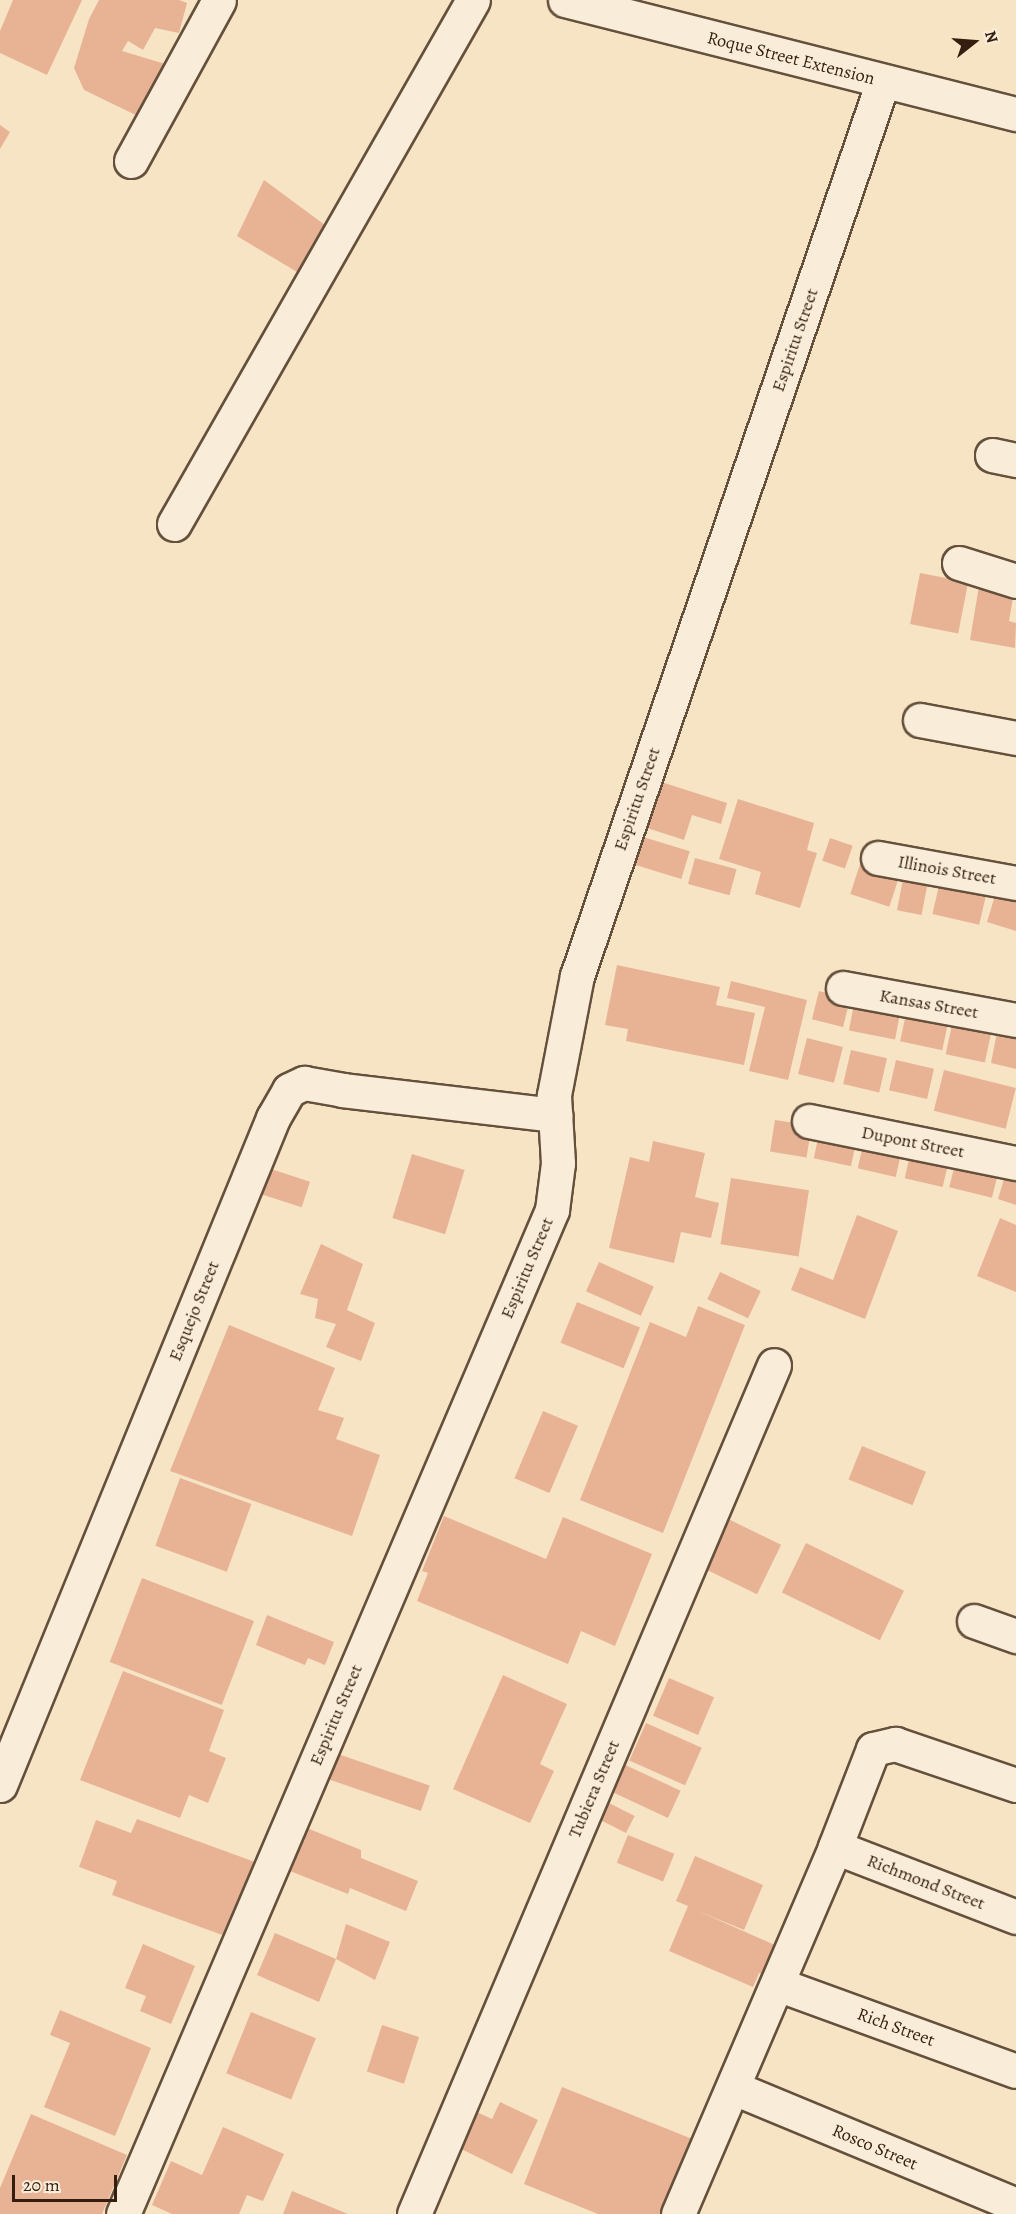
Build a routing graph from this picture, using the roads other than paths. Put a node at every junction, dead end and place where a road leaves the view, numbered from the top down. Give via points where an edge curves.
1 (219, 0) edge
2 (473, 0) edge
3 (566, 0) edge
4 (883, 81) junction
5 (1016, 114) edge
6 (131, 161) dead end
7 (174, 524) dead end
8 (959, 563) dead end
9 (1016, 581) edge
10 (920, 720) dead end
11 (1016, 738) edge
12 (878, 858) dead end
13 (1016, 883) edge
14 (843, 988) dead end
15 (1016, 1020) edge
16 (556, 1115) junction
17 (809, 1121) dead end
18 (1016, 1163) edge
19 (774, 1365) dead end
20 (974, 1621) dead end
21 (1016, 1636) edge
22 (0, 1785) edge
23 (1016, 1785) edge
24 (835, 1847) junction
25 (1016, 1917) edge
26 (777, 1984) junction
27 (1016, 2071) edge
28 (734, 2088) junction
29 (1016, 2205) edge
30 (123, 2214) edge
31 (414, 2214) edge
32 (678, 2214) edge

1 - 6 street
2 - 7 street
3 - 4 street, Roque Street Extension
4 - 5 street, Roque Street Extension
4 - 16 street, Espiritu Street via 577,976 554,1095
8 - 9 street
10 - 11 street
12 - 13 street, Illinois Street
14 - 15 street, Kansas Street
16 - 22 street, Esquejo Street via 304,1083 289,1090 273,1118
16 - 30 street, Espiritu Street via 558,1163 552,1210
17 - 18 street, Dupont Street
19 - 31 street, Tubiera Street
20 - 21 street
23 - 24 street via 895,1744 873,1749
24 - 25 street, Richmond Street
24 - 26 street
26 - 27 street, Rich Street
26 - 28 street
28 - 29 street, Rosco Street
28 - 32 street

